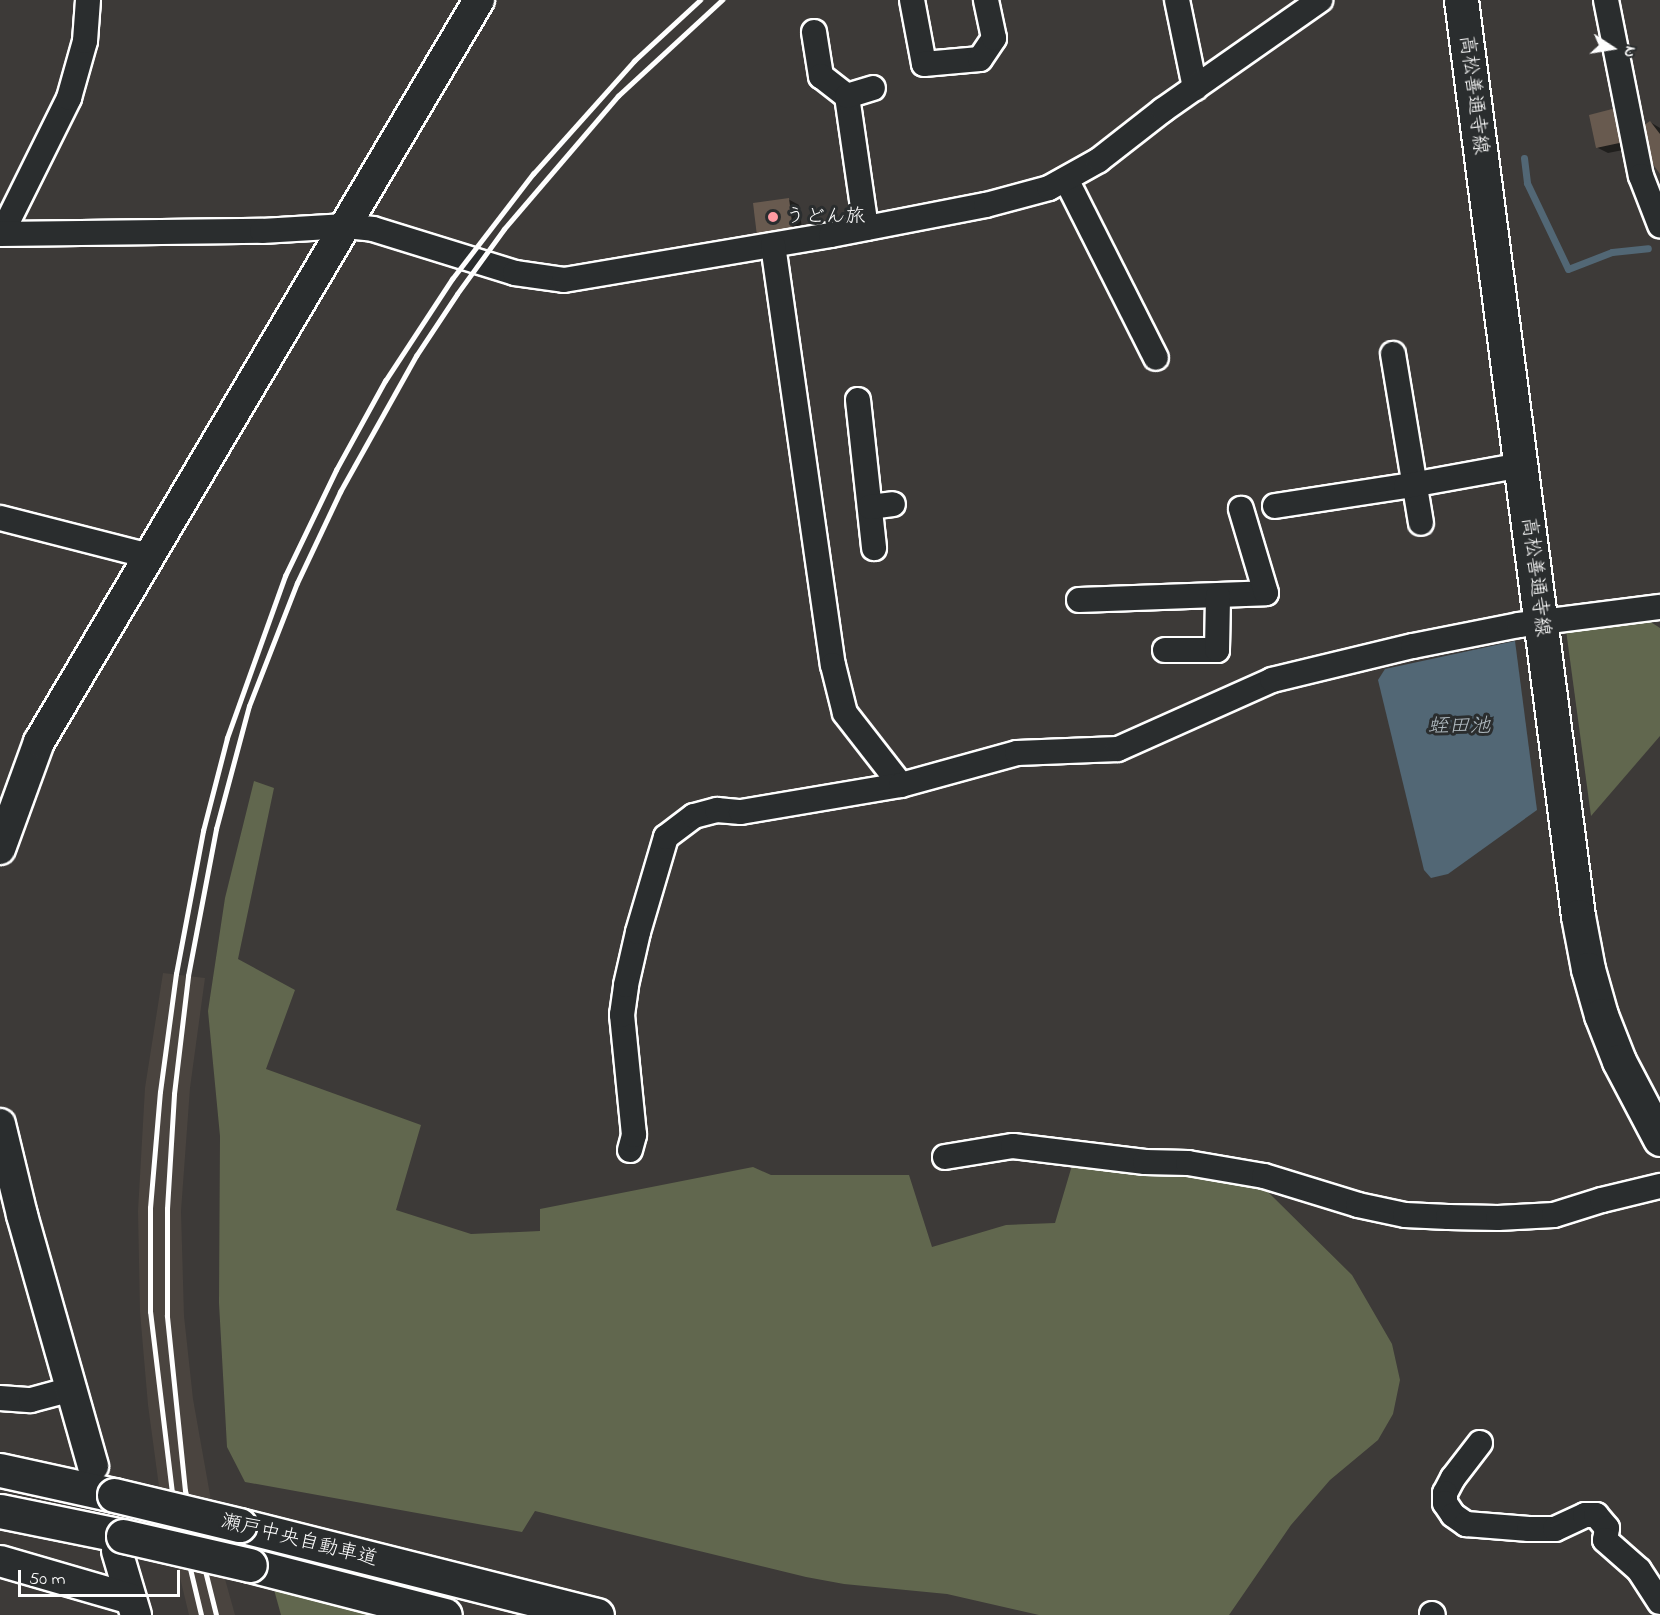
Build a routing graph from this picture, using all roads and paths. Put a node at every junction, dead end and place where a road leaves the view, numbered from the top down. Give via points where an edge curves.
1 (88, 0) edge
2 (478, 0) edge
3 (912, 0) edge
4 (986, 0) edge
5 (1177, 0) edge
6 (1320, 0) edge
7 (1461, 0) edge
8 (1606, 0) edge
9 (814, 32) dead end
10 (873, 88) dead end
11 (1195, 88) junction
12 (847, 96) junction
13 (1066, 179) junction
14 (1658, 211) edge
15 (346, 226) junction
16 (0, 227) edge
17 (866, 228) junction
18 (0, 234) edge
19 (773, 244) junction
20 (1393, 354) dead end
21 (1156, 358) dead end
22 (858, 400) dead end
23 (1521, 465) junction
24 (1415, 485) junction
25 (1275, 506) dead end
26 (1241, 509) dead end
27 (0, 518) edge
28 (1421, 523) dead end
29 (874, 548) dead end
30 (149, 556) junction
31 (1218, 596) junction
32 (1079, 600) dead end
33 (1660, 607) edge
34 (1541, 622) junction
35 (1165, 650) dead end
36 (901, 785) junction
37 (0, 849) edge
38 (0, 1124) edge
39 (1660, 1139) edge
40 (630, 1150) dead end
41 (945, 1157) dead end
42 (1660, 1186) edge
43 (69, 1390) junction
44 (0, 1398) edge
45 (1480, 1443) dead end
46 (93, 1466) dead end
47 (0, 1470) edge
48 (0, 1511) edge
49 (120, 1544) junction
50 (0, 1561) edge
51 (1660, 1602) edge
52 (133, 1607) edge
53 (445, 1615) edge
54 (597, 1615) edge

1 - 16 street via 85,41 69,98 7,223
2 - 15 street
3 - 4 street via 924,64 980,59 994,38
5 - 11 street
6 - 11 street
7 - 23 main road, 高松善通寺線
8 - 14 street via 1641,176
9 - 12 street via 821,76
10 - 12 street
11 - 13 street via 1099,160
12 - 17 street
13 - 17 street via 1050,188 986,205
13 - 21 street
15 - 18 street
15 - 19 street via 373,229 516,273 564,280
15 - 30 street
17 - 19 street
19 - 36 street via 833,665 846,713
20 - 24 street
22 - 29 street via 881,505
23 - 24 street
23 - 34 main road, 高松善通寺線
24 - 25 street
24 - 28 street
26 - 31 street via 1266,593
27 - 30 street
30 - 37 street via 35,751
31 - 32 street
31 - 35 street via 1217,650
33 - 34 street
34 - 36 street via 1413,646 1272,680 1118,749 1017,753
34 - 39 main road, 高松善通寺線 via 1588,969 1619,1061
36 - 40 street via 741,812 717,810 694,816 666,837 638,932 622,1015 634,1135
38 - 43 street
41 - 42 street via 1013,1146 1145,1162 1188,1163 1264,1176 1405,1215 1448,1217 1554,1215
43 - 44 street via 31,1400
43 - 46 street
45 - 51 street via 1445,1493 1445,1503 1453,1515 1466,1524 1529,1529 1555,1528 1585,1515 1596,1515 1608,1528 1605,1540 1639,1570
47 - 54 main road, 瀬戸中央自動車道, bridge
48 - 49 main road, 瀬戸中央自動車道
49 - 52 street
49 - 53 main road, 瀬戸中央自動車道, bridge via 250,1565
50 - 52 street

